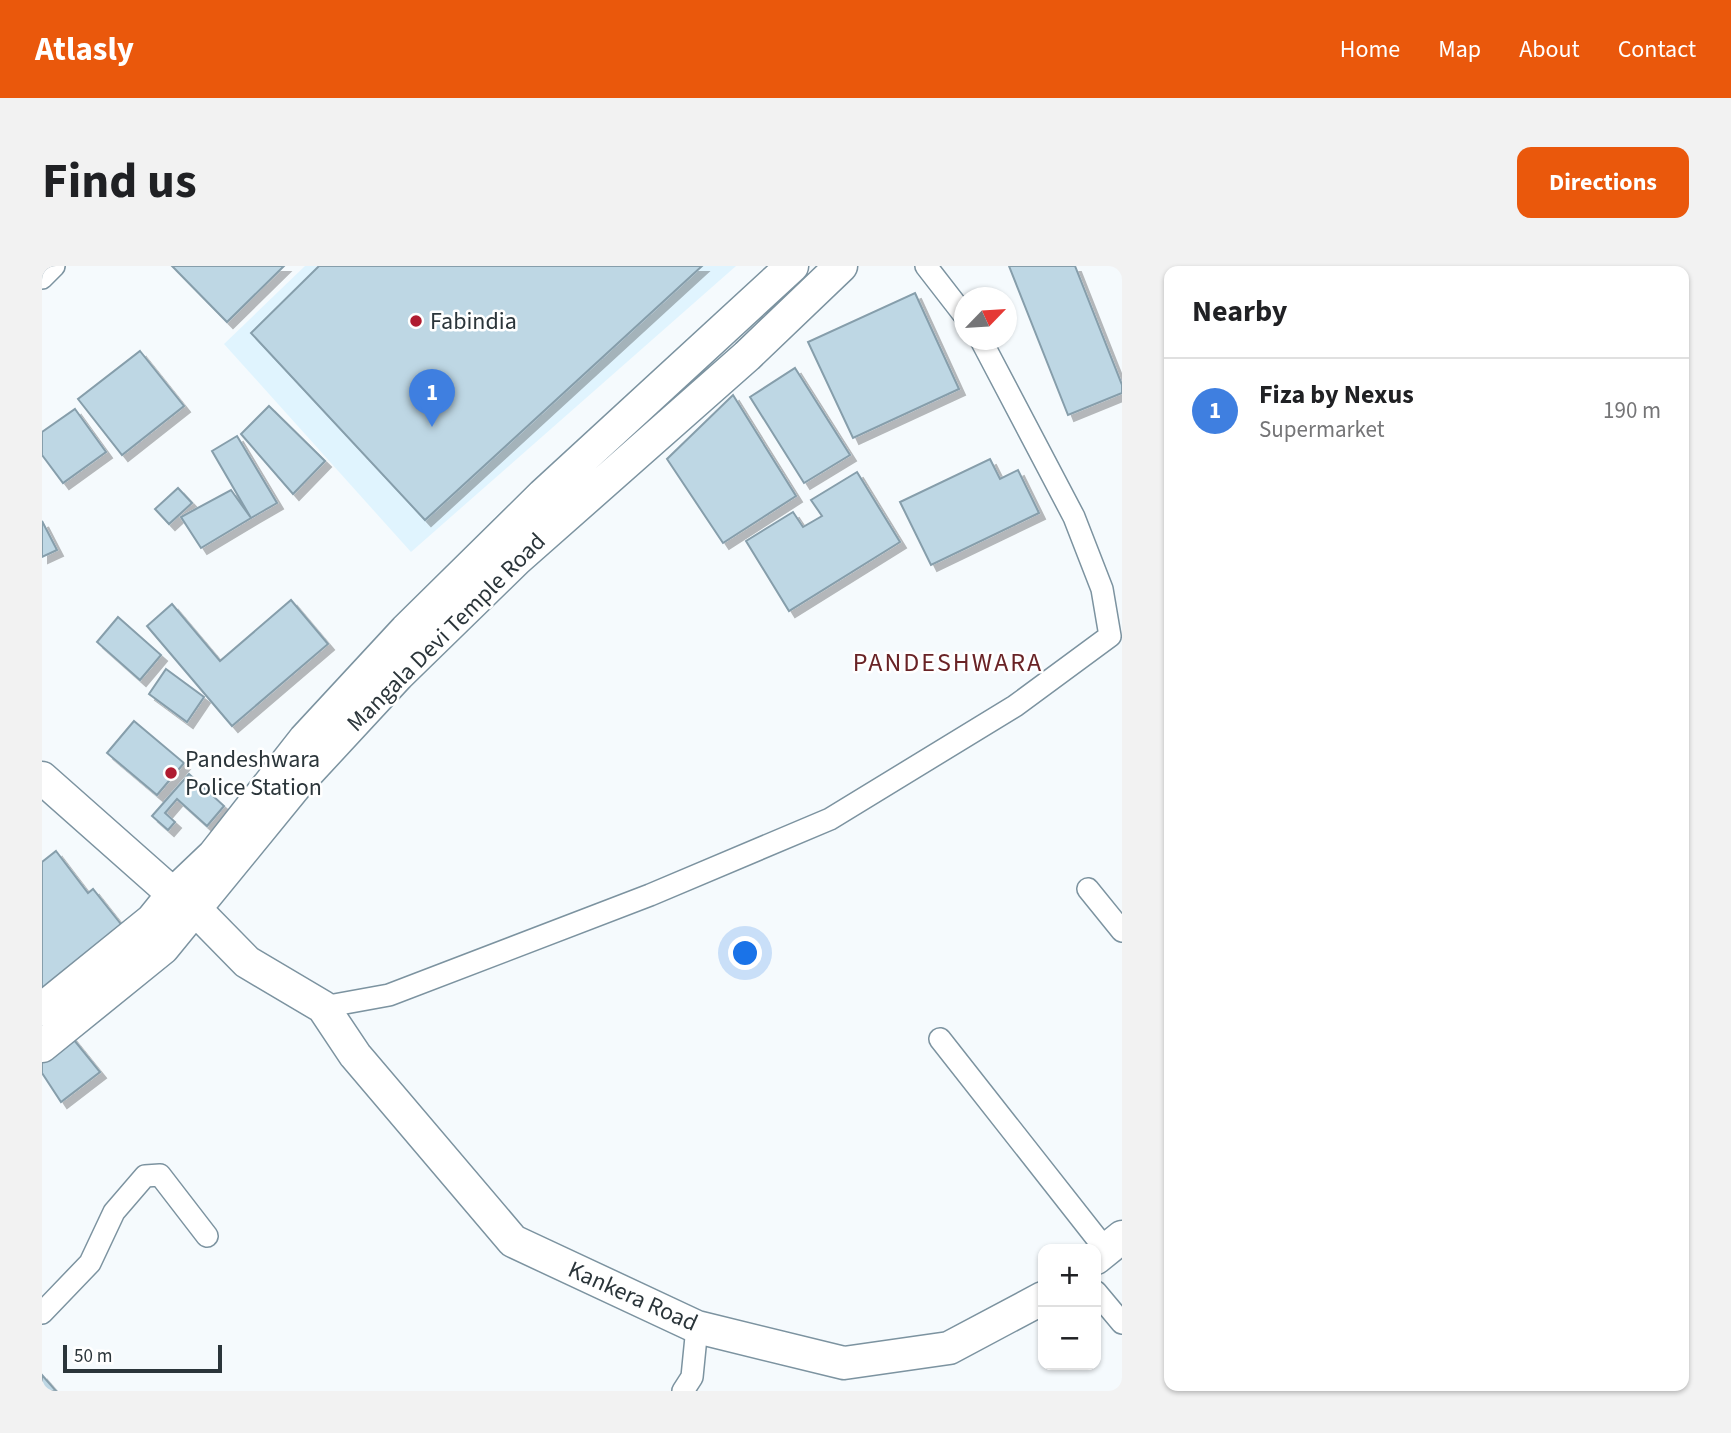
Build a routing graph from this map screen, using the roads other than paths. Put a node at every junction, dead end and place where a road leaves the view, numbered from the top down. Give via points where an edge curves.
1 (54, 266) edge
2 (792, 266) edge
3 (841, 266) edge
4 (926, 266) edge
5 (42, 278) edge
6 (954, 302) edge
7 (986, 350) edge
8 (1116, 632) edge
9 (42, 778) edge
10 (272, 799) junction
11 (1088, 889) dead end
12 (185, 902) junction
13 (1122, 931) edge
14 (323, 1007) junction
15 (42, 1009) edge
16 (940, 1039) dead end
17 (42, 1046) edge
18 (207, 1236) dead end
19 (1108, 1249) edge
20 (1101, 1298) edge
21 (1038, 1301) edge
22 (42, 1313) edge
23 (1122, 1323) edge
24 (697, 1327) junction
25 (692, 1386) edge

1 - 5 street
2 - 10 main road, Mangala Devi Temple Road via 543,495 406,630 305,740
3 - 10 main road, Mangala Devi Temple Road via 747,356 516,560
4 - 6 street
7 - 8 street via 1074,517
8 - 14 street via 1015,706 830,820 389,995
9 - 12 main road
10 - 12 main road, Mangala Devi Temple Road via 214,855
11 - 13 street
12 - 14 main road via 247,962
12 - 15 main road, Mangala Devi Temple Road via 152,920
12 - 17 main road, Mangala Devi Temple Road via 163,948
14 - 24 main road, Kankera Road via 355,1055 513,1241
16 - 19 street
18 - 22 street via 160,1175 145,1176 114,1212 90,1263
20 - 23 street
21 - 24 main road, Kankera Road via 949,1348 844,1363
24 - 25 street

